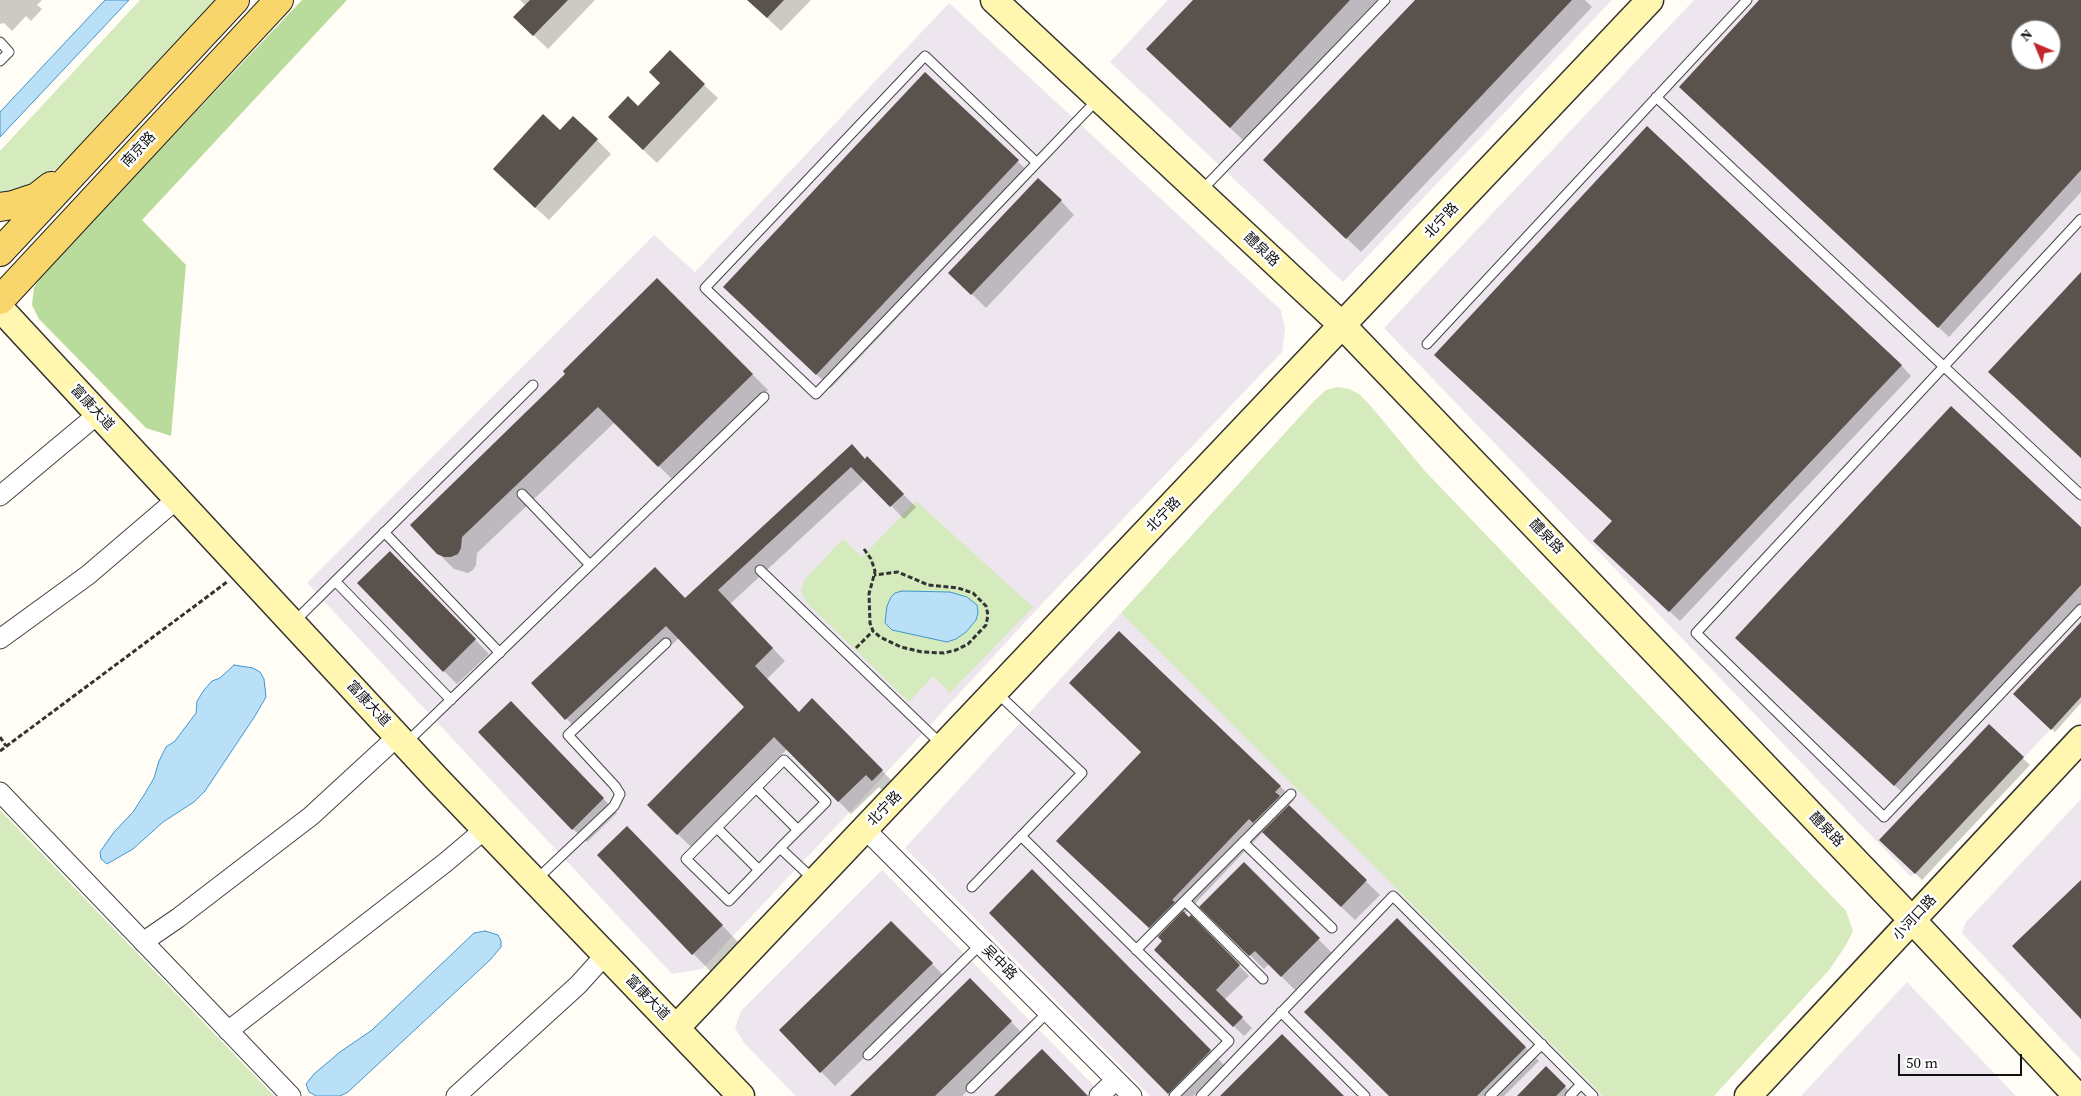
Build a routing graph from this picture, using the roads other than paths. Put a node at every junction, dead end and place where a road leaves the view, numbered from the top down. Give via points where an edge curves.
1 (235, 0) edge
2 (279, 0) edge
3 (994, 0) edge
4 (1385, 0) edge
5 (1650, 0) edge
6 (1747, 0) edge
7 (0, 42) edge
8 (0, 61) edge
9 (1656, 97) junction
10 (1099, 98) junction
11 (98, 147) junction
12 (1036, 162) junction
13 (1200, 193) junction
14 (0, 207) edge
15 (2081, 218) edge
16 (0, 252) edge
17 (0, 300) edge
18 (0, 308) edge
19 (1343, 326) junction
20 (1427, 344) dead end
21 (1944, 366) junction
22 (533, 385) dead end
23 (764, 397) dead end
24 (98, 414) junction
25 (522, 494) dead end
26 (2081, 494) edge
27 (0, 496) edge
28 (177, 499) junction
29 (384, 532) junction
30 (590, 565) junction
31 (760, 570) dead end
32 (335, 581) junction
33 (2081, 608) edge
34 (293, 623) junction
35 (0, 639) edge
36 (666, 642) dead end
37 (500, 653) junction
38 (996, 692) junction
39 (451, 700) junction
40 (2081, 739) edge
41 (402, 740) junction
42 (944, 747) junction
43 (756, 788) junction
44 (0, 792) edge
45 (1291, 794) dead end
46 (717, 828) junction
47 (485, 829) junction
48 (866, 829) junction
49 (798, 830) junction
50 (1021, 836) junction
51 (1243, 842) junction
52 (780, 848) junction
53 (758, 870) junction
54 (535, 881) junction
55 (816, 882) junction
56 (972, 887) dead end
57 (1185, 901) junction
58 (1913, 920) junction
59 (1332, 928) dead end
60 (143, 942) junction
61 (981, 944) junction
62 (1136, 950) junction
63 (606, 954) junction
64 (1263, 979) dead end
65 (1048, 1012) junction
66 (1281, 1012) junction
67 (676, 1028) junction
68 (228, 1030) junction
69 (1542, 1044) junction
70 (868, 1054) dead end
71 (1116, 1080) junction
72 (1581, 1084) junction
73 (971, 1088) dead end
74 (291, 1096) edge
75 (456, 1096) edge
76 (741, 1096) edge
77 (1099, 1096) edge
78 (1132, 1096) edge
79 (1174, 1096) edge
80 (1201, 1096) edge
81 (1365, 1096) edge
82 (1490, 1096) edge
83 (1570, 1096) edge
84 (1593, 1096) edge
85 (1748, 1096) edge
86 (2077, 1096) edge

1 - 11 main road
2 - 17 main road, 南京路
3 - 10 street, 醴泉路
4 - 13 lane
5 - 19 street, 北宁路
6 - 9 lane
7 - 8 lane via 9,52
9 - 20 lane
9 - 21 lane
10 - 12 lane
10 - 13 street, 醴泉路
11 - 14 main road via 37,197
11 - 16 main road
12 - 12 lane via 816,394 705,288 925,56
13 - 19 street, 醴泉路
15 - 21 lane
18 - 24 street, 富康大道
19 - 38 street, 北宁路
19 - 58 street, 醴泉路
21 - 26 lane
21 - 33 lane via 1696,633 1884,817
22 - 29 lane
23 - 30 lane
24 - 27 street
24 - 28 street, 富康大道
25 - 30 lane
28 - 34 street, 富康大道
28 - 35 street via 88,574
29 - 32 lane
29 - 37 lane
30 - 37 lane
31 - 42 lane
32 - 34 lane
32 - 39 lane
34 - 41 street, 富康大道
36 - 54 lane via 568,736 620,794 614,806
37 - 39 lane
38 - 42 street, 北宁路
38 - 50 lane via 1082,772
39 - 41 lane
40 - 58 street, 小河口路
41 - 47 street, 富康大道
41 - 60 street via 311,816
42 - 48 street, 北宁路
43 - 46 lane
43 - 49 lane
43 - 49 lane via 784,760 826,802
44 - 60 street
45 - 51 lane
46 - 53 lane
46 - 53 lane via 686,858 729,900
47 - 54 street, 富康大道
47 - 68 street
48 - 55 street, 北宁路
48 - 61 street, 吴中路
49 - 52 lane
50 - 56 lane
50 - 62 lane
51 - 57 lane
51 - 59 lane
52 - 53 lane
52 - 55 lane
54 - 63 street, 富康大道
55 - 67 street, 北宁路
57 - 62 lane
57 - 64 lane
58 - 85 street, 小河口路
58 - 86 street, 醴泉路
60 - 68 street
61 - 65 street, 吴中路
61 - 70 lane
62 - 79 lane via 1229,1041
63 - 67 street, 富康大道
63 - 75 street via 578,985
65 - 71 street, 吴中路
65 - 73 lane
66 - 69 lane via 1393,896
66 - 80 lane
66 - 81 lane
67 - 76 street, 富康大道
68 - 74 street
69 - 72 lane
69 - 82 lane
71 - 77 street
71 - 78 street, 吴中路
72 - 83 lane
72 - 84 lane

